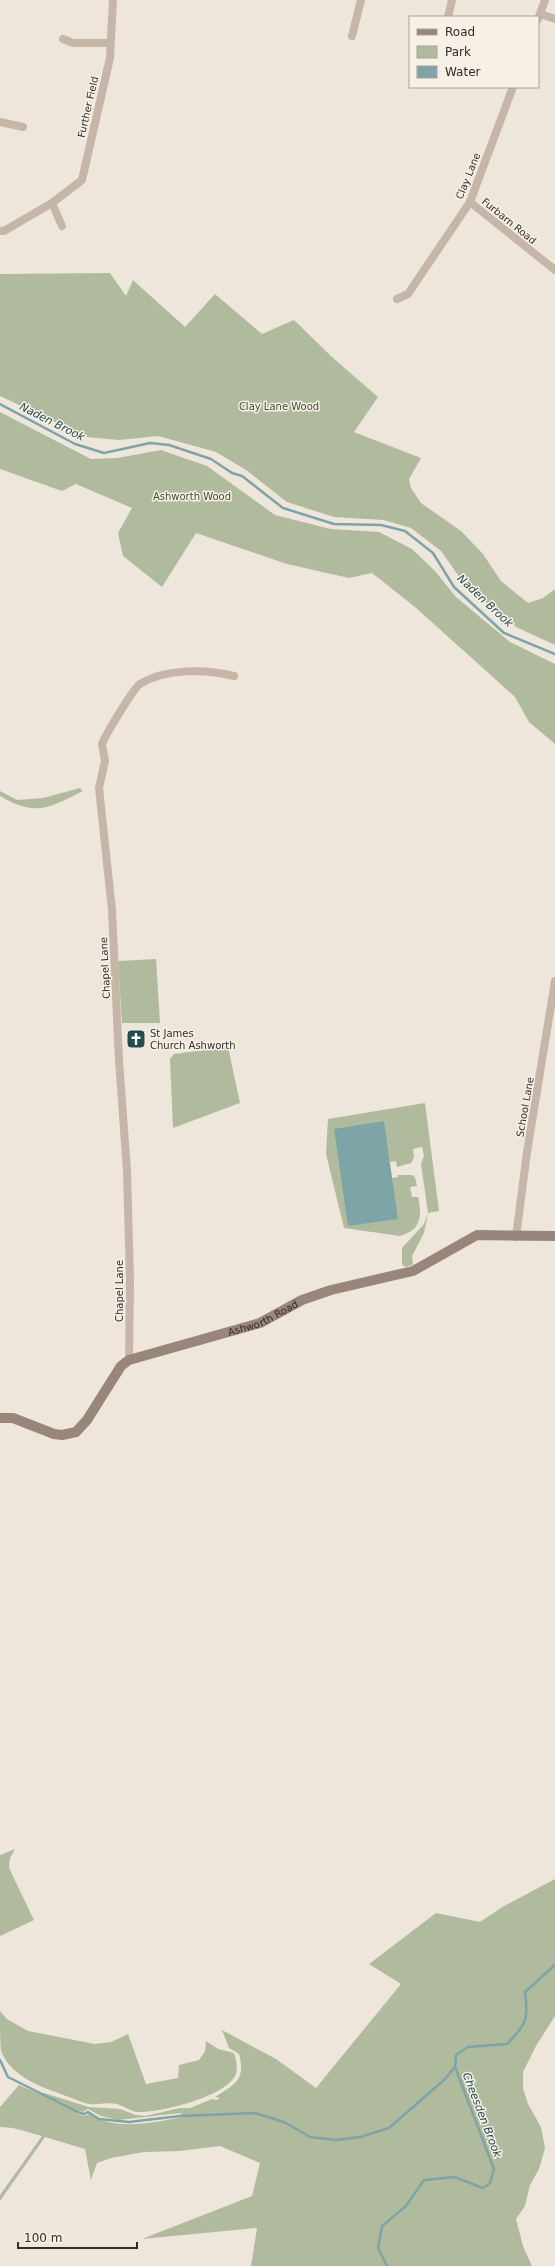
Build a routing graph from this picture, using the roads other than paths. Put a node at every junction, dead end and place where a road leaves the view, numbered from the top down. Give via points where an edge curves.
1 (113, 0) edge
2 (361, 0) edge
3 (452, 0) edge
4 (545, 0) edge
5 (448, 16) edge
6 (539, 17) edge
7 (555, 19) edge
8 (352, 36) dead end
9 (63, 39) dead end
10 (110, 43) junction
11 (512, 88) edge
12 (0, 122) edge
13 (23, 127) dead end
14 (52, 202) junction
15 (470, 202) junction
16 (62, 226) dead end
17 (0, 231) edge
18 (555, 270) edge
19 (397, 299) dead end
20 (234, 676) dead end
21 (555, 980) edge
22 (555, 1236) edge
23 (516, 1237) junction
24 (129, 1360) junction
25 (0, 1418) edge

1 - 10 street, Further Field
2 - 8 street
3 - 5 street
4 - 6 street
6 - 7 street
9 - 10 street via 73,43
10 - 14 street, Further Field via 110,58 82,180
11 - 15 street, Clay Lane
12 - 13 street
14 - 16 street
14 - 17 street, Further Field
15 - 18 street, Furbarn Road
15 - 19 street, Clay Lane via 408,294
20 - 24 street, Chapel Lane via 214,671 173,672 140,684 102,744 105,761 99,788 112,910 127,1170
21 - 23 street, School Lane
22 - 23 street, Ashworth Road
23 - 24 street, Ashworth Road via 477,1235 413,1271 332,1290 302,1300 260,1323
24 - 25 street via 121,1366 87,1420 76,1432 54,1434 13,1418

